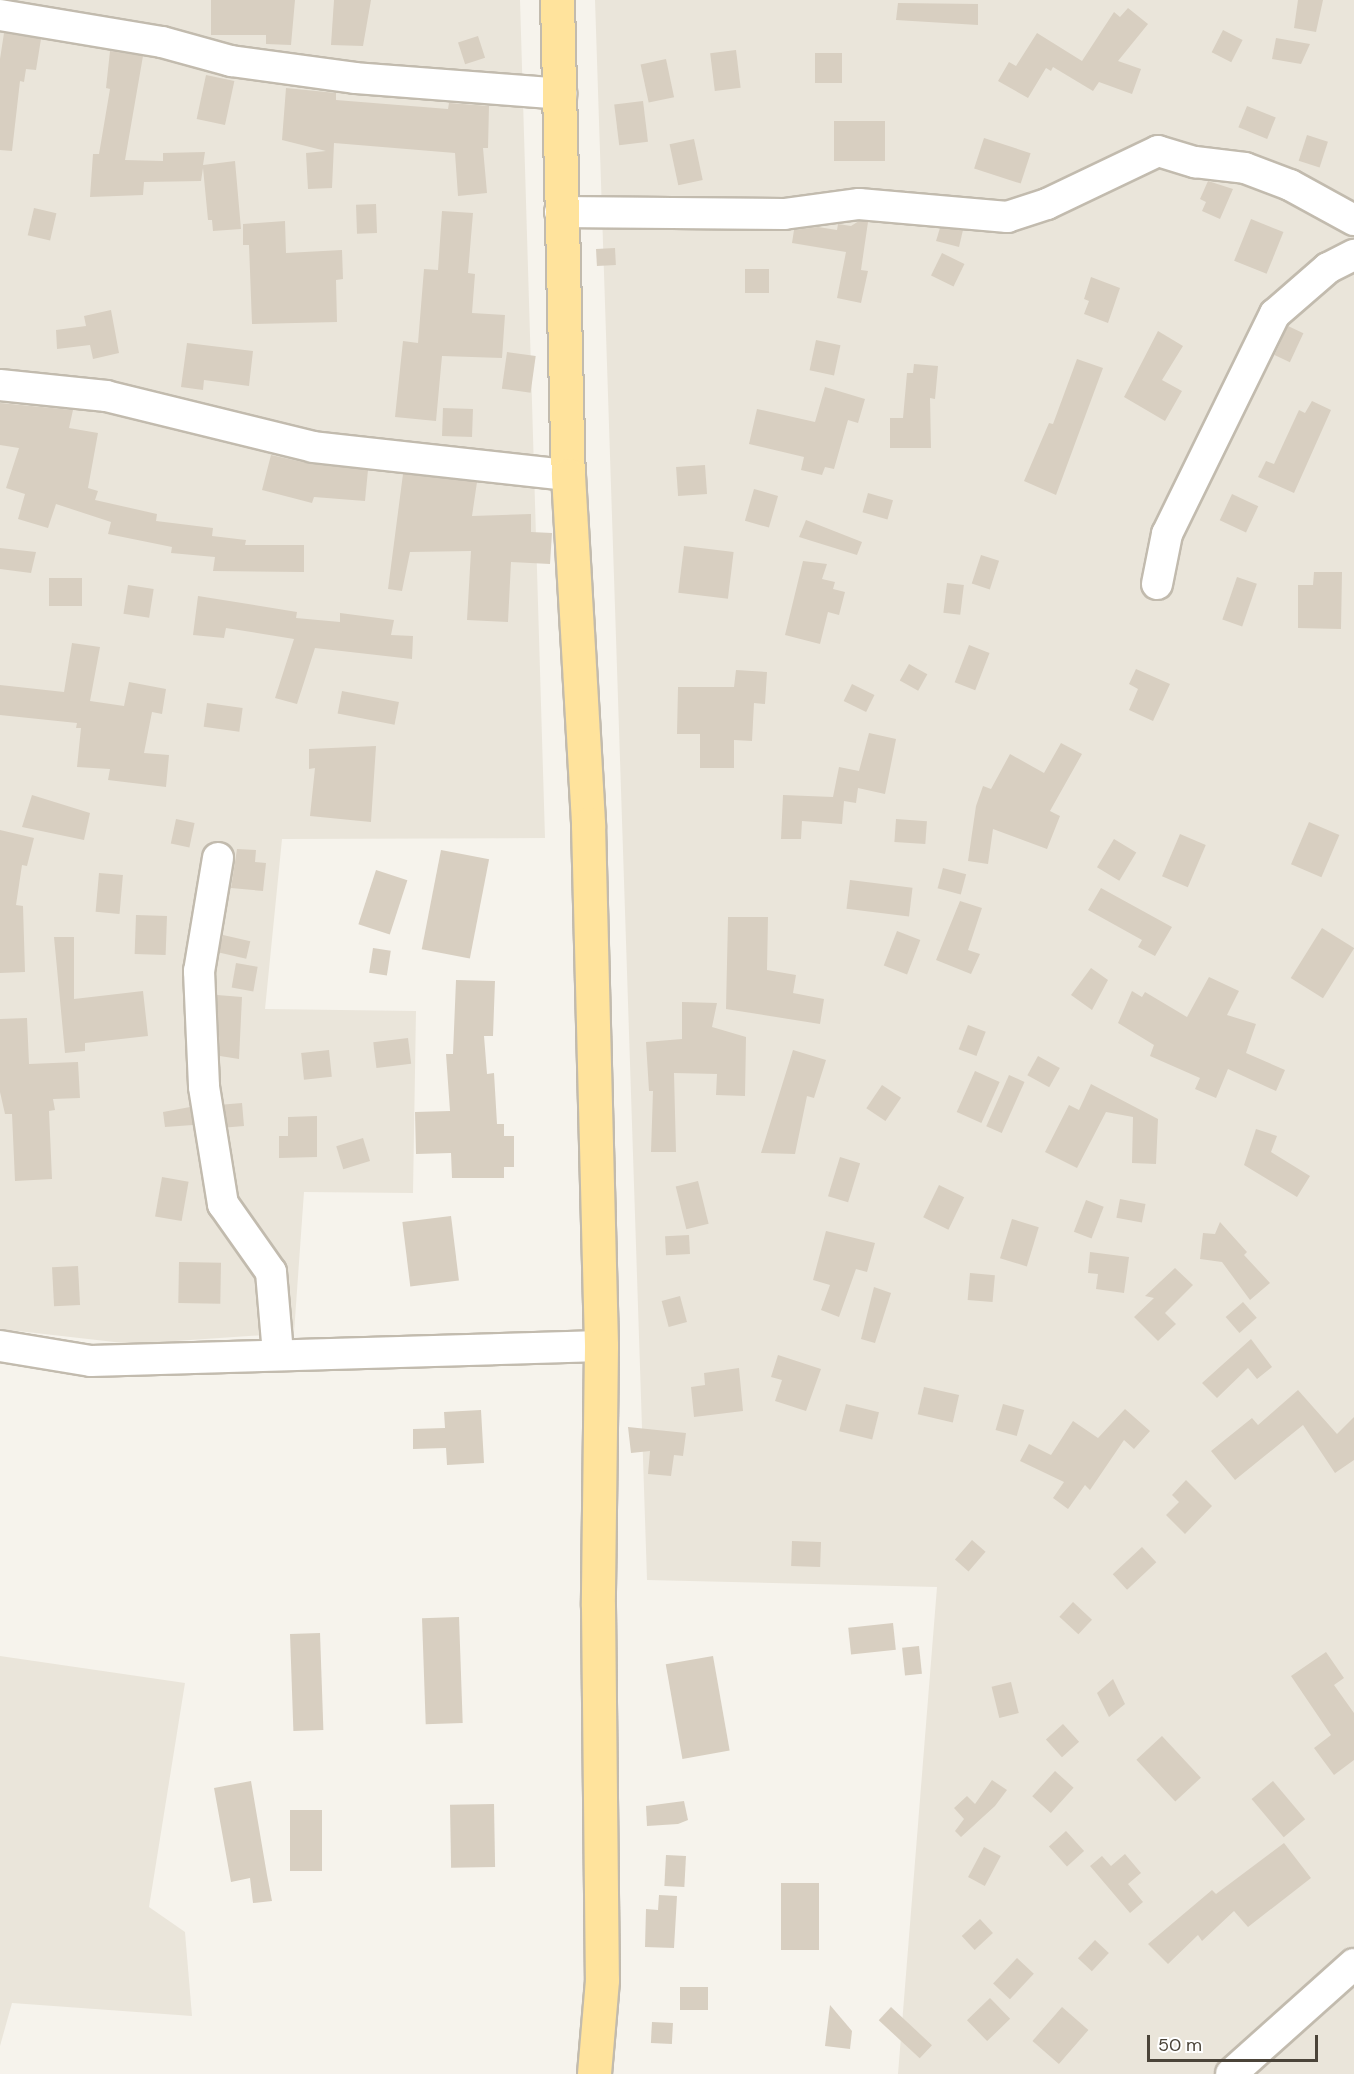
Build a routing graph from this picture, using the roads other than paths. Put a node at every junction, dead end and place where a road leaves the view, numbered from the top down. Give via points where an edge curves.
1 (557, 0) edge
2 (0, 15) edge
3 (561, 94) junction
4 (560, 212) junction
5 (1354, 220) edge
6 (1354, 255) edge
7 (0, 385) edge
8 (568, 475) junction
9 (1157, 584) dead end
10 (218, 858) dead end
11 (0, 1346) edge
12 (601, 1346) junction
13 (278, 1354) junction
14 (1354, 1964) edge
15 (594, 2074) edge
16 (1231, 2074) edge

1 - 3 main road
2 - 3 street via 162,42 231,61 355,78
3 - 4 main road
4 - 5 street via 784,214 859,204 1007,217 1047,204 1158,151 1195,162 1245,168 1290,184
4 - 8 main road
6 - 9 street via 1328,268 1275,314 1167,534
7 - 8 street via 106,396 313,447
8 - 12 main road via 588,824
10 - 13 street via 199,971 204,1087 224,1204 271,1272
11 - 13 street via 91,1361
12 - 13 street
12 - 15 main road via 598,1606 602,1980
14 - 16 street

